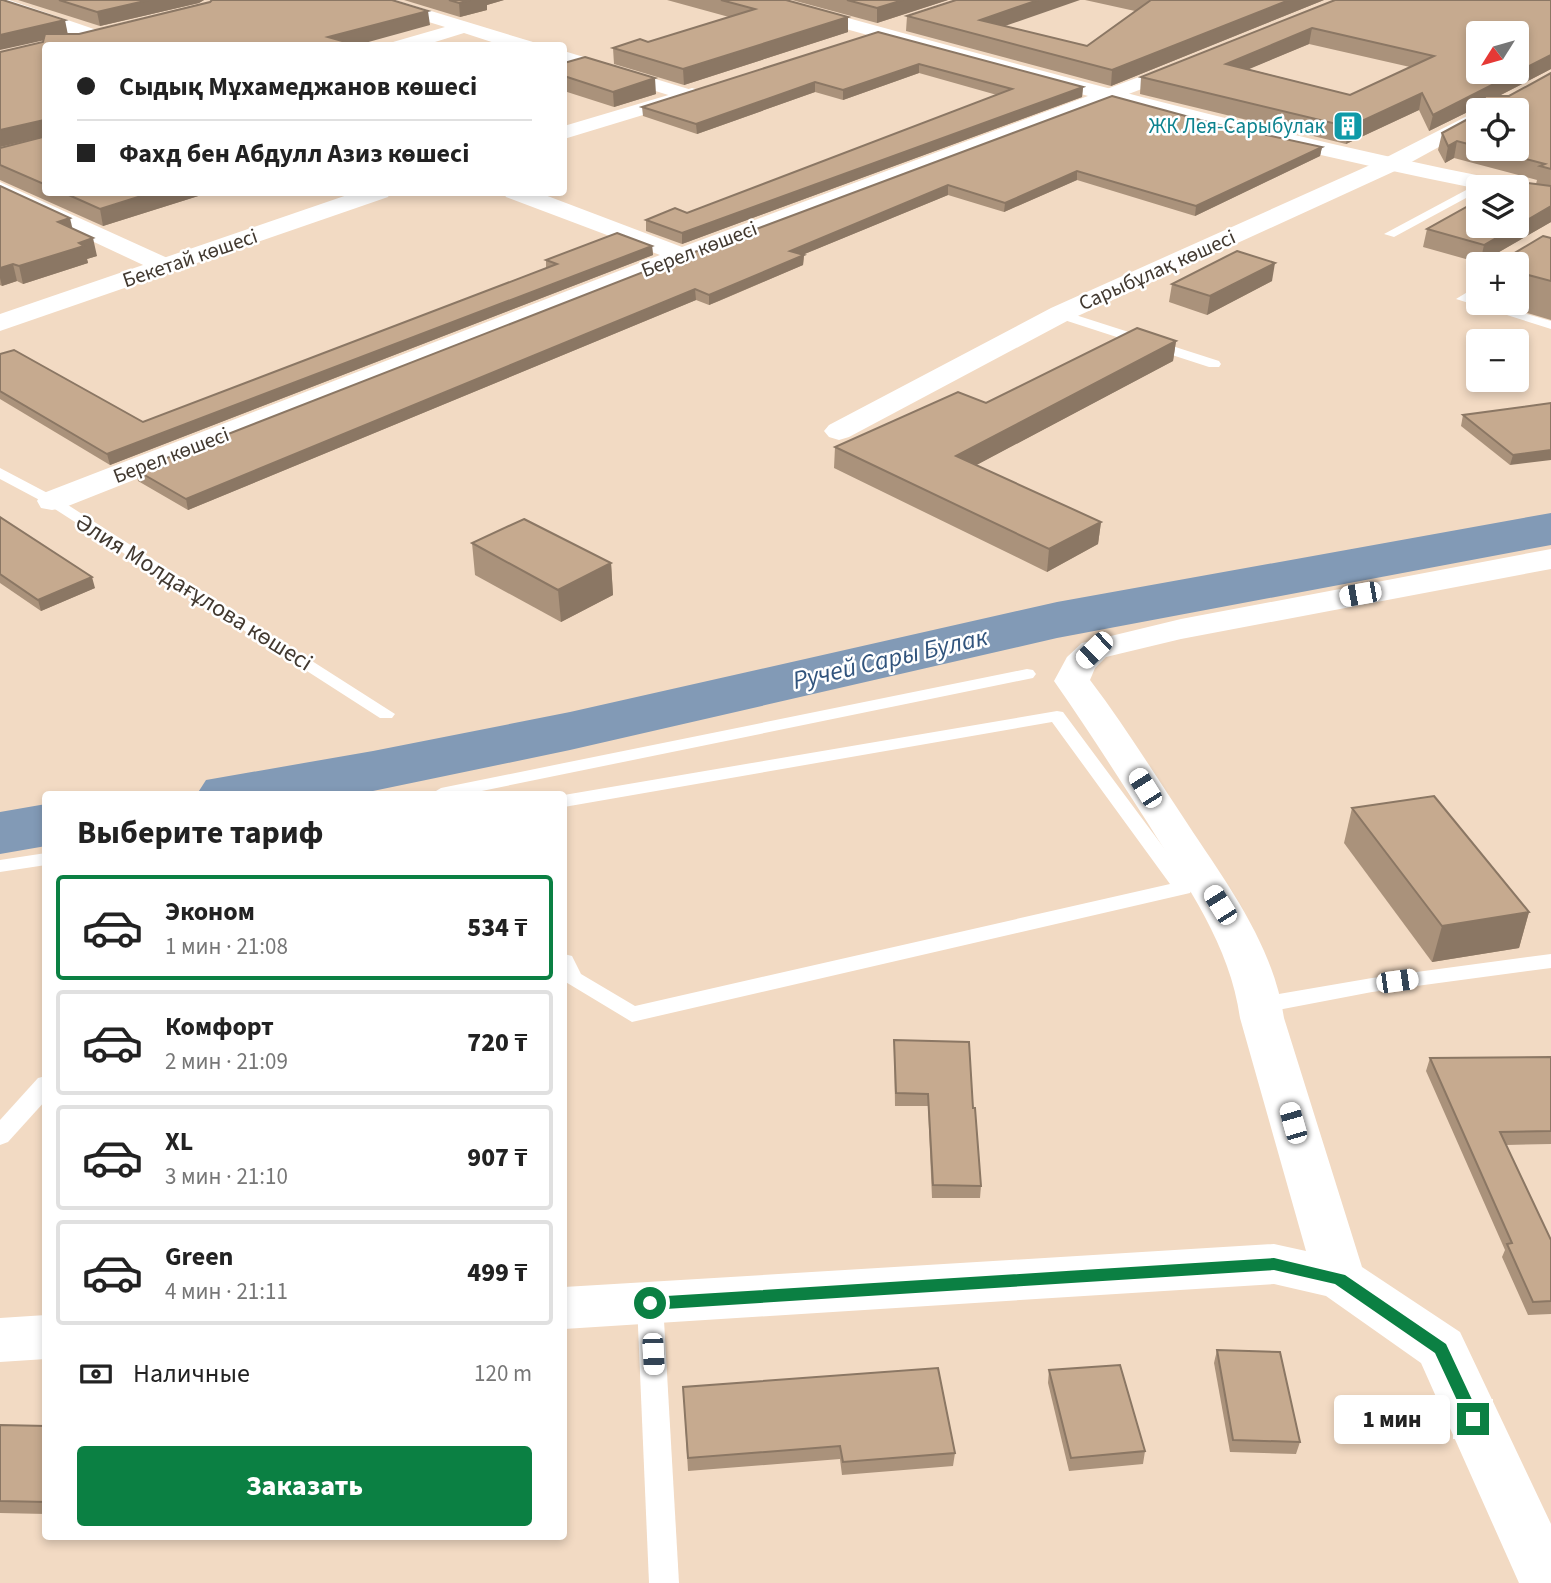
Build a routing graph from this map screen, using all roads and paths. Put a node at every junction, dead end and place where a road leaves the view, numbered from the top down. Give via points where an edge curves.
1 (376, 0) edge
2 (762, 0) edge
3 (0, 3) edge
4 (916, 20) edge
5 (465, 27) junction
6 (880, 32) junction
7 (98, 35) junction
8 (125, 37) edge
9 (71, 42) edge
10 (414, 42) edge
11 (513, 42) edge
12 (845, 43) edge
13 (1211, 55) edge
14 (567, 58) edge
15 (590, 65) junction
16 (567, 69) edge
17 (715, 86) edge
18 (688, 95) junction
19 (1112, 96) junction
20 (1466, 123) edge
21 (567, 133) edge
22 (1387, 166) junction
23 (1466, 181) edge
24 (0, 189) edge
25 (368, 196) edge
26 (524, 196) edge
27 (1466, 198) edge
28 (1390, 234) dead end
29 (682, 256) junction
30 (165, 266) junction
31 (1060, 314) junction
32 (1515, 315) edge
33 (0, 323) edge
34 (1551, 326) edge
35 (1214, 364) dead end
36 (839, 431) dead end
37 (0, 473) edge
38 (52, 501) junction
39 (1551, 559) edge
40 (1027, 674) dead end
41 (386, 714) dead end
42 (457, 791) edge
43 (567, 800) edge
44 (42, 860) edge
45 (0, 866) edge
46 (1551, 961) edge
47 (567, 967) edge
48 (1262, 1005) junction
49 (42, 1089) edge
50 (0, 1136) edge
51 (1359, 1291) junction
52 (650, 1303) junction
53 (567, 1308) edge
54 (42, 1337) edge
55 (0, 1340) edge
56 (664, 1583) edge
57 (1549, 1583) edge

1 - 5 street
2 - 6 street
3 - 7 street
4 - 6 street
5 - 10 street
5 - 11 street
6 - 12 street
6 - 19 street
7 - 8 street
7 - 9 street
13 - 19 street, Берел көшесі
14 - 15 street
15 - 16 lane
15 - 18 street
17 - 18 street
18 - 21 street
19 - 22 street
19 - 29 street, Берел көшесі
20 - 22 street, Сарыбұлақ көшесі
22 - 23 street
22 - 31 street, Сарыбұлақ көшесі
24 - 30 street
25 - 30 street, Бекетай көшесі
26 - 29 street
27 - 28 lane
29 - 38 street, Берел көшесі
30 - 33 street, Бекетай көшесі
31 - 35 lane
31 - 36 street, Сарыбұлақ көшесі
32 - 34 lane
37 - 38 lane, Әлия Молдағұлова көшесі
38 - 41 lane, Әлия Молдағұлова көшесі
39 - 48 street via 1181,629 1094,650 1079,664 1072,681 1100,717 1235,929
40 - 42 lane
43 - 47 lane via 1057,716 1183,888 632,1014 573,979
44 - 45 lane
46 - 48 lane
48 - 51 street via 1262,1018
49 - 50 lane
51 - 52 street via 1274,1264
51 - 57 street via 1441,1348
52 - 53 street
52 - 56 lane
54 - 55 street

